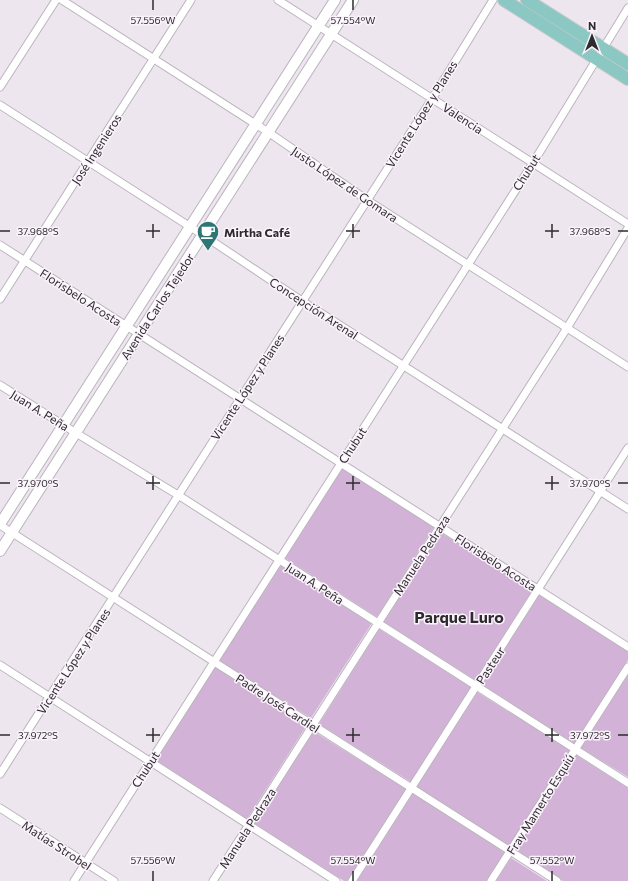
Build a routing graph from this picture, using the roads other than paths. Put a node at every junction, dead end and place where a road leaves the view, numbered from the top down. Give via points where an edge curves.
1 (56, 0) edge
2 (62, 0) edge
3 (191, 0) edge
4 (278, 0) edge
5 (335, 0) edge
6 (353, 0) edge
7 (493, 0) edge
8 (504, 0) edge
9 (527, 0) edge
10 (628, 8) edge
11 (318, 26) junction
12 (331, 34) junction
13 (600, 54) junction
14 (154, 59) junction
15 (628, 64) edge
16 (628, 79) edge
17 (0, 87) edge
18 (432, 99) junction
19 (0, 105) edge
20 (256, 124) junction
21 (268, 132) junction
22 (88, 161) junction
23 (533, 163) junction
24 (367, 200) junction
25 (628, 224) edge
26 (190, 227) junction
27 (628, 228) edge
28 (203, 235) junction
29 (0, 245) edge
30 (24, 261) junction
31 (468, 264) junction
32 (0, 299) edge
33 (302, 301) junction
34 (127, 326) junction
35 (567, 328) junction
36 (139, 334) junction
37 (403, 366) junction
38 (628, 367) edge
39 (0, 385) edge
40 (240, 399) junction
41 (64, 425) junction
42 (502, 429) junction
43 (76, 433) junction
44 (628, 448) edge
45 (341, 463) junction
46 (600, 492) junction
47 (178, 495) junction
48 (628, 509) edge
49 (0, 525) edge
50 (440, 526) junction
51 (12, 532) junction
52 (0, 551) edge
53 (279, 560) junction
54 (538, 589) junction
55 (113, 597) junction
56 (378, 623) junction
57 (628, 646) edge
58 (214, 662) junction
59 (0, 665) edge
60 (628, 667) edge
61 (476, 686) junction
62 (50, 697) junction
63 (313, 725) junction
64 (575, 749) junction
65 (150, 761) junction
66 (0, 774) edge
67 (628, 783) edge
68 (412, 788) junction
69 (0, 808) edge
70 (249, 825) junction
71 (510, 851) junction
72 (85, 863) junction
73 (74, 881) edge
74 (114, 881) edge
75 (213, 881) edge
76 (336, 881) edge
77 (352, 881) edge
78 (491, 881) edge
79 (556, 881) edge

1 - 17 street
2 - 14 street, Justo López de Gomara
3 - 14 street, José Ingenieros
4 - 11 street, Valencia
5 - 11 main road, Avenida Carlos Tejedor
6 - 12 main road, Avenida Carlos Tejedor
7 - 18 street, Vicente López y Planes
8 - 13 main road
9 - 13 main road
10 - 13 street, Chubut
11 - 12 street, Valencia
11 - 20 main road, Avenida Carlos Tejedor
12 - 18 street, Valencia
12 - 21 main road, Avenida Carlos Tejedor
13 - 15 main road
13 - 16 main road
13 - 23 street, Chubut
14 - 20 street, Justo López de Gomara
14 - 22 street, José Ingenieros
18 - 23 street, Valencia
18 - 24 street, Vicente López y Planes
19 - 22 street, Concepción Arenal
20 - 21 street, Justo López de Gomara
20 - 26 main road, Avenida Carlos Tejedor
21 - 24 street, Justo López de Gomara
21 - 28 main road, Avenida Carlos Tejedor
22 - 26 street, Concepción Arenal
22 - 30 street, José Ingenieros
23 - 25 street, Valencia
23 - 31 street, Chubut
24 - 31 street, Justo López de Gomara
24 - 33 street, Vicente López y Planes
26 - 28 street, Concepción Arenal
26 - 34 main road, Avenida Carlos Tejedor
27 - 35 street, Manuela Pedraza
28 - 33 street, Concepción Arenal
28 - 36 main road, Avenida Carlos Tejedor
29 - 30 street, Florisbelo Acosta
30 - 32 street, José Ingenieros
30 - 34 street, Florisbelo Acosta
31 - 35 street, Justo López de Gomara
31 - 37 street, Chubut
33 - 37 street, Concepción Arenal
33 - 40 street, Vicente López y Planes
34 - 36 street, Florisbelo Acosta
34 - 41 main road, Avenida Carlos Tejedor
35 - 38 street, Justo López de Gomara
35 - 42 street, Manuela Pedraza
36 - 40 street, Florisbelo Acosta
36 - 43 main road, Avenida Carlos Tejedor
37 - 42 street, Concepción Arenal
37 - 45 street, Chubut
39 - 41 street, Juan A. Peña
40 - 45 street, Florisbelo Acosta
40 - 47 street, Vicente López y Planes
41 - 43 street, Juan A. Peña
41 - 49 main road, Avenida Carlos Tejedor
42 - 46 street, Concepción Arenal
42 - 50 street, Manuela Pedraza
43 - 47 street, Juan A. Peña
43 - 51 main road, Avenida Carlos Tejedor
44 - 46 street, Pasteur
45 - 50 street, Florisbelo Acosta
45 - 53 street, Chubut
46 - 48 street, Concepción Arenal
46 - 54 street, Pasteur
47 - 53 street, Juan A. Peña
47 - 55 street, Vicente López y Planes
49 - 51 street, Padre José Cardiel
50 - 54 street, Florisbelo Acosta
50 - 56 street, Manuela Pedraza
51 - 52 main road, Avenida Carlos Tejedor
51 - 55 street, Padre José Cardiel
53 - 56 street, Juan A. Peña
53 - 58 street, Chubut
54 - 57 street, Florisbelo Acosta
54 - 61 street, Pasteur
55 - 58 street, Padre José Cardiel
55 - 62 street, Vicente López y Planes
56 - 61 street, Juan A. Peña
56 - 63 street, Manuela Pedraza
58 - 63 street, Padre José Cardiel
58 - 65 street, Chubut
59 - 62 street
60 - 64 street, Fray Mamerto Esquiú
61 - 64 street, Juan A. Peña
61 - 68 street, Pasteur
62 - 65 street
62 - 66 street, Vicente López y Planes
63 - 68 street, Padre José Cardiel
63 - 70 street, Manuela Pedraza
64 - 67 street, Juan A. Peña
64 - 71 street, Fray Mamerto Esquiú
65 - 70 street
65 - 72 street, Chubut
68 - 71 street, Padre José Cardiel
68 - 77 street, Pasteur
69 - 72 street, Matías Strobel
70 - 75 street, Manuela Pedraza
70 - 76 street
71 - 78 street, Fray Mamerto Esquiú
71 - 79 street, Padre José Cardiel
72 - 73 street, Chubut
72 - 74 street, Matías Strobel

